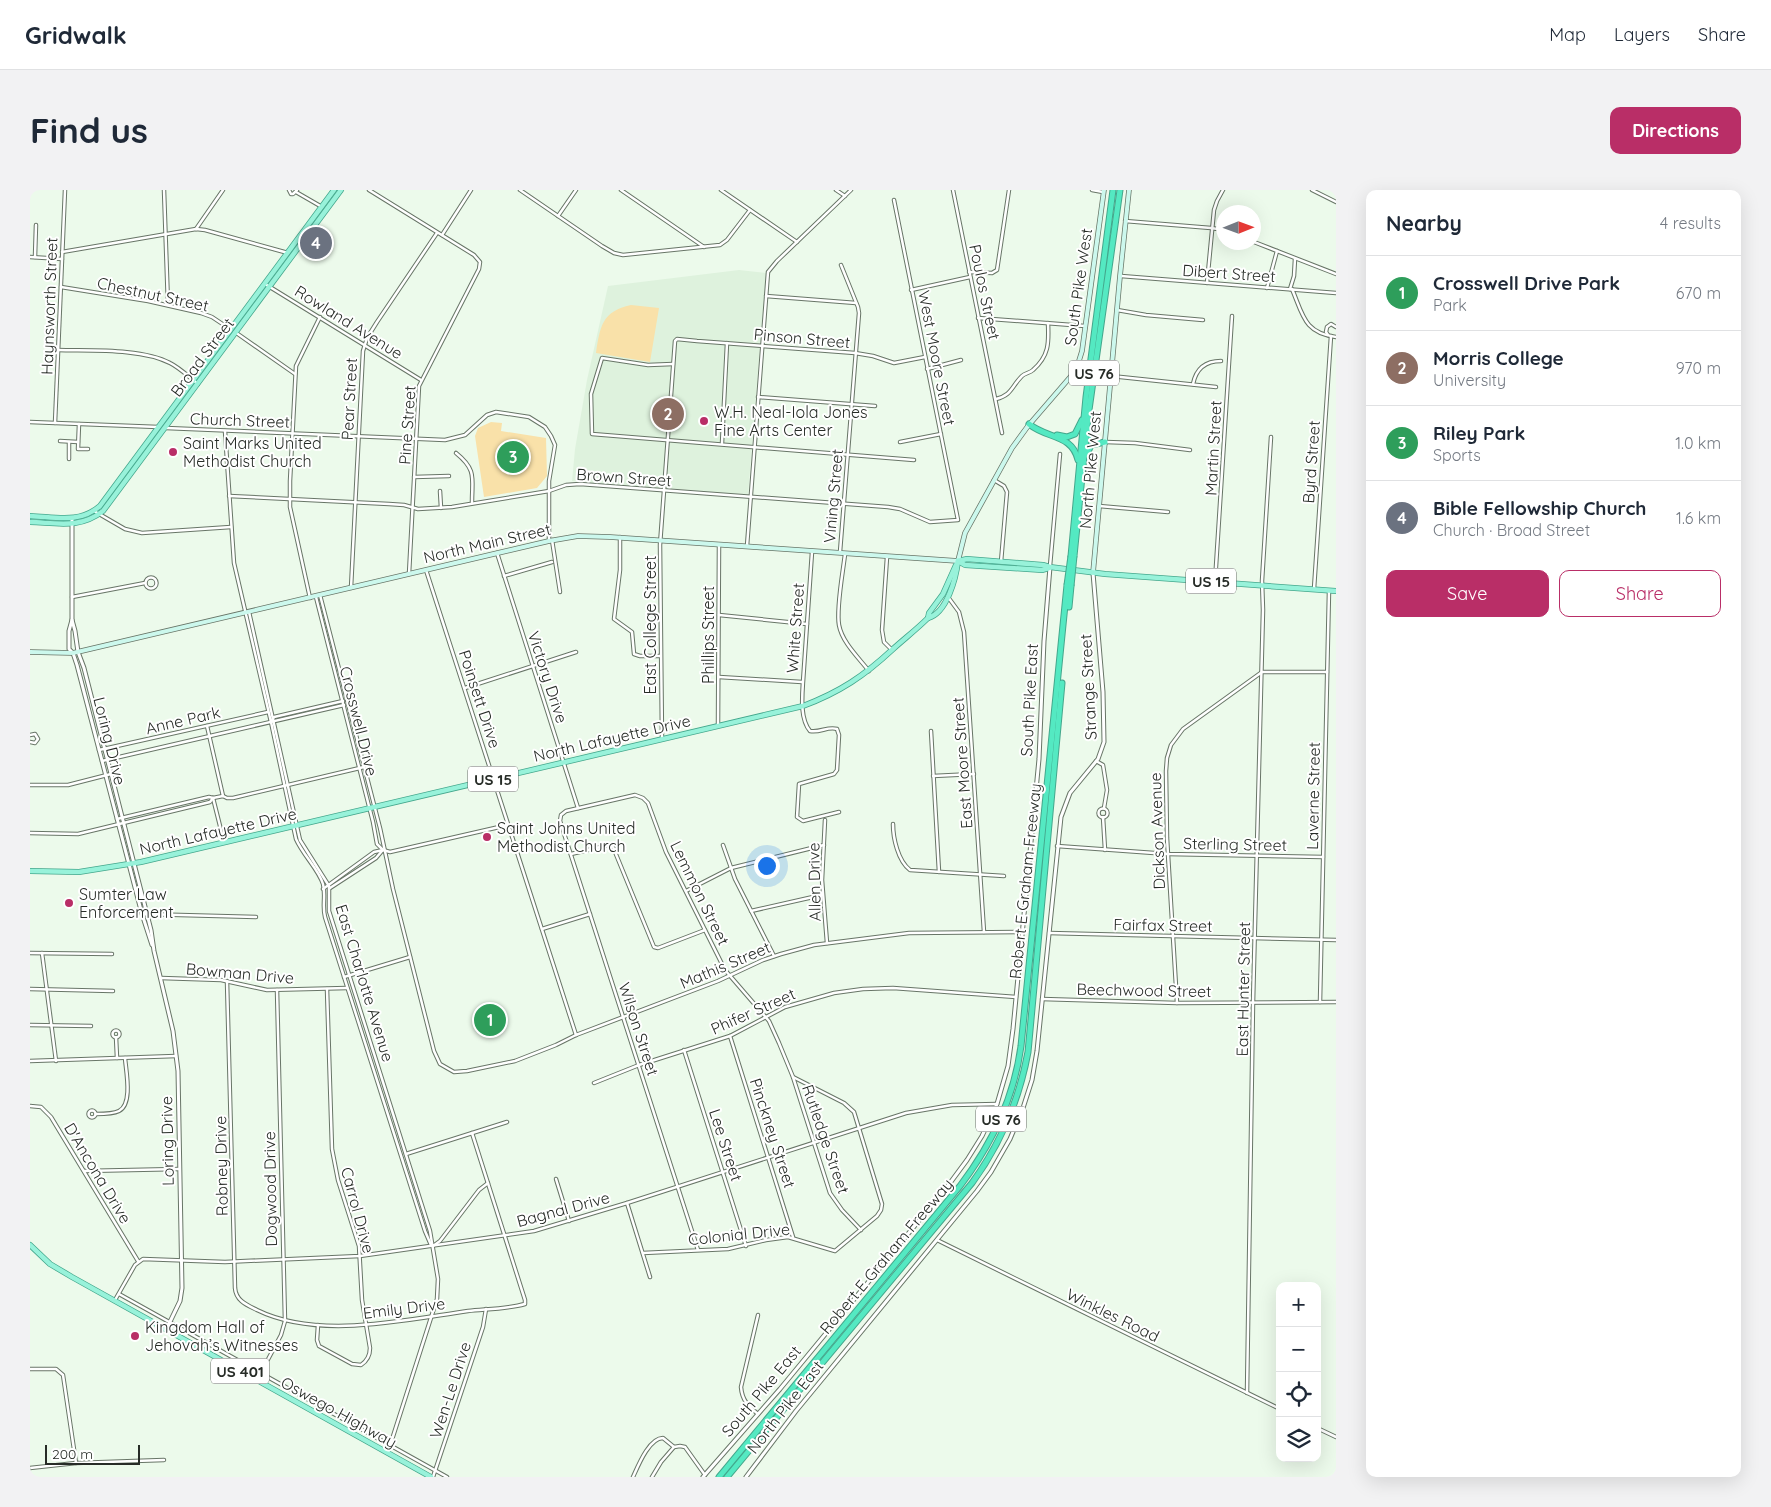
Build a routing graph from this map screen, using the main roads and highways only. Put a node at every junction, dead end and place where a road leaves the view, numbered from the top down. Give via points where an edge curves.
1 (334, 190) edge
2 (341, 190) edge
3 (1112, 190) edge
4 (1120, 190) edge
5 (1129, 190) edge
6 (1104, 191) edge
7 (290, 254) junction
8 (196, 382) junction
9 (1086, 416) junction
10 (1029, 424) junction
11 (1045, 433) junction
12 (1105, 442) junction
13 (1098, 443) junction
14 (1081, 469) junction
15 (30, 516) edge
16 (72, 521) junction
17 (30, 522) edge
18 (958, 561) junction
19 (1050, 567) junction
20 (1093, 572) junction
21 (1336, 591) edge
22 (930, 618) junction
23 (30, 652) edge
24 (1061, 666) junction
25 (30, 871) edge
26 (30, 1245) edge
27 (432, 1477) edge
28 (719, 1477) edge
29 (727, 1477) edge

1 - 7 main road, Broad Street
2 - 7 main road, Broad Street
3 - 9 highway, Robert E Graham Freeway / US 76
4 - 9 highway, Robert E Graham Freeway / US 76
5 - 12 main road, North Pike West
6 - 10 main road, South Pike West via 1078,364
7 - 8 main road, Broad Street
8 - 16 main road, Broad Street via 100,506
8 - 16 main road, Broad Street via 106,508 85,522
9 - 11 highway via 1075,434 1067,437
9 - 13 highway via 1089,434
9 - 14 highway, Robert E Graham Freeway / US 76
10 - 11 highway
10 - 18 main road, South Pike West via 1012,448 965,533
11 - 14 highway via 1068,442
12 - 13 highway
12 - 20 main road, North Pike West
13 - 14 highway via 1089,447
14 - 24 highway, Robert E Graham Freeway / US 76, bridge
15 - 16 main road
16 - 17 main road
18 - 19 main road via 967,559
18 - 19 main road via 965,565 1042,570
18 - 22 main road via 943,594 929,613
18 - 22 main road, North Lafayette Drive via 948,597
18 - 23 main road, North Main Street via 578,536 76,652
19 - 20 main road, US 15
20 - 21 main road, US 15
22 - 25 main road, North Lafayette Drive / US 15 via 869,671 839,691 803,706 131,864 79,872
24 - 28 highway, Robert E Graham Freeway / US 76 via 1021,1046 1015,1081 1004,1112 986,1148 960,1186
24 - 29 highway, Robert E Graham Freeway / US 76 via 1030,1027 1024,1072 1008,1120 972,1183
26 - 27 main road, Oswego Highway / US 401 via 50,1264

